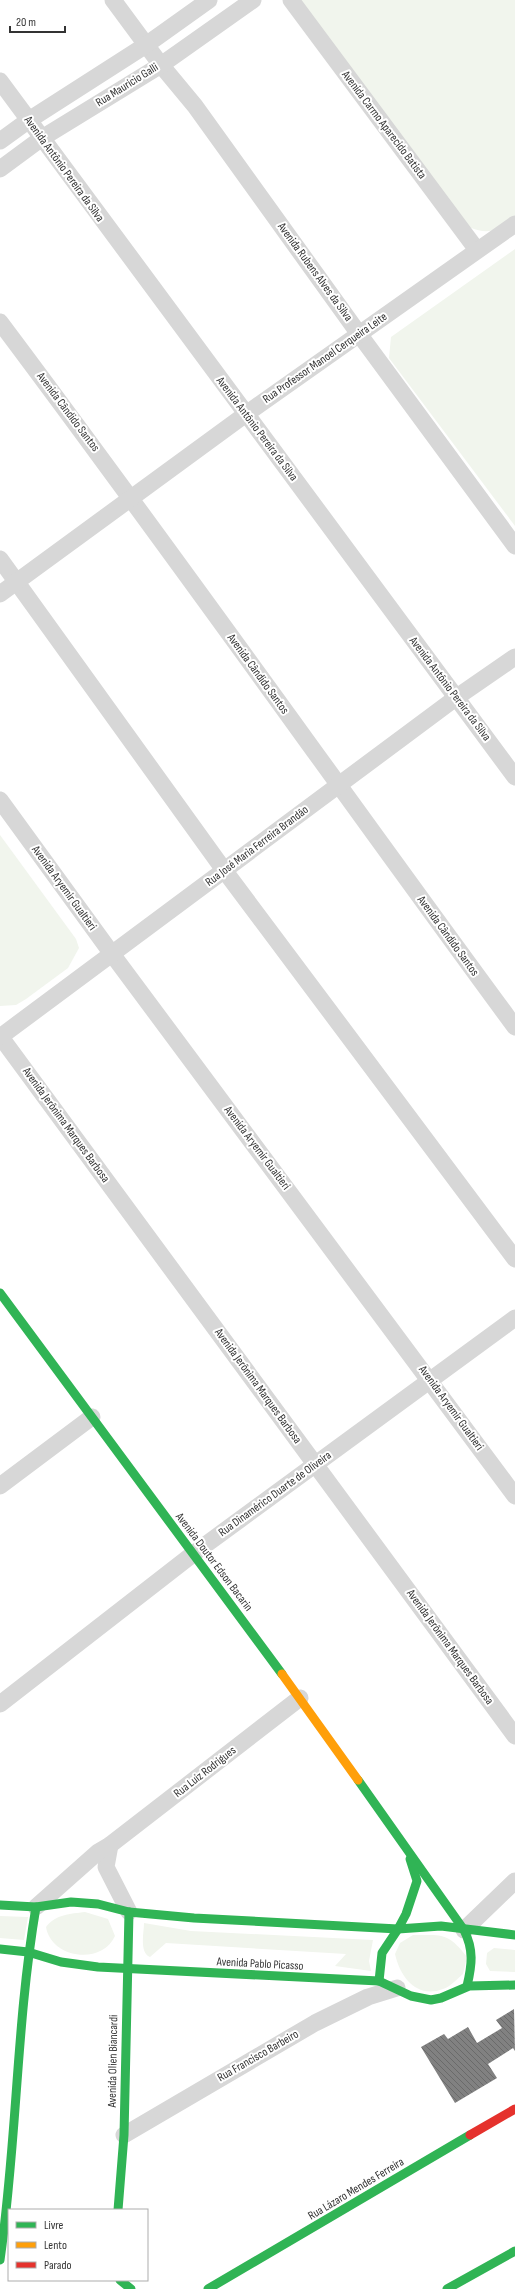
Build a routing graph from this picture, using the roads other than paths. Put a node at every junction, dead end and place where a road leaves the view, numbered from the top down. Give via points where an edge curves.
1 (113, 0) edge
2 (209, 0) edge
3 (253, 0) edge
4 (290, 0) edge
5 (146, 45) junction
6 (161, 65) junction
7 (0, 81) edge
8 (29, 120) junction
9 (42, 138) junction
10 (0, 141) edge
11 (0, 169) edge
12 (515, 224) edge
13 (477, 250) junction
14 (0, 322) edge
15 (359, 334) junction
16 (246, 414) junction
17 (132, 498) junction
18 (515, 546) edge
19 (0, 559) edge
20 (17, 582) junction
21 (0, 594) edge
22 (515, 657) edge
23 (457, 697) junction
24 (515, 777) edge
25 (338, 786) junction
26 (0, 800) edge
27 (224, 870) junction
28 (112, 954) junction
29 (515, 1027) edge
30 (0, 1036) edge
31 (515, 1259) edge
32 (0, 1293) edge
33 (515, 1318) edge
34 (430, 1380) junction
35 (92, 1417) junction
36 (315, 1464) junction
37 (0, 1486) edge
38 (515, 1496) edge
39 (193, 1554) junction
40 (300, 1698) junction
41 (0, 1704) edge
42 (515, 1736) edge
43 (110, 1845) junction
44 (406, 1847) junction
45 (515, 1881) edge
46 (0, 1905) edge
47 (36, 1907) junction
48 (128, 1912) junction
49 (398, 1929) junction
50 (464, 1930) junction
51 (515, 1935) edge
52 (0, 1949) edge
53 (28, 1952) junction
54 (128, 1969) junction
55 (379, 1982) junction
56 (515, 1985) edge
57 (467, 1986) junction
58 (397, 1988) junction
59 (515, 2109) edge
60 (7, 2114) edge
61 (124, 2135) junction
62 (118, 2209) edge
63 (515, 2251) edge
64 (0, 2260) edge
65 (121, 2281) edge
66 (131, 2289) edge
67 (208, 2289) edge
68 (446, 2289) edge

1 - 5 street, Avenida Rubens Alves da Silva
2 - 5 street, Rua Mauricio Galli
3 - 6 street, Rua Mauricio Galli
4 - 13 street, Avenida Carmo Aparecido Batista
5 - 6 street, Avenida Rubens Alves da Silva
5 - 8 street, Rua Mauricio Galli
6 - 9 street, Rua Mauricio Galli
6 - 15 street, Avenida Rubens Alves da Silva via 195,106
7 - 8 street, Avenida Antônio Pereira da Silva
8 - 9 street, Avenida Antônio Pereira da Silva
8 - 10 street, Rua Mauricio Galli
9 - 11 street, Rua Mauricio Galli
9 - 16 street, Avenida Antônio Pereira da Silva
12 - 13 street, Rua Professor Manoel Cerqueira Leite
13 - 15 street, Rua Professor Manoel Cerqueira Leite
14 - 17 street, Avenida Cândido Santos
15 - 16 street, Rua Professor Manoel Cerqueira Leite
15 - 18 street, Avenida Rubens Alves da Silva
16 - 17 street, Rua Professor Manoel Cerqueira Leite
16 - 23 street, Avenida Antônio Pereira da Silva
17 - 20 street, Rua Professor Manoel Cerqueira Leite
17 - 25 street, Avenida Cândido Santos
19 - 20 street
20 - 21 street, Rua Professor Manoel Cerqueira Leite
20 - 27 street
22 - 23 street, Rua José Maria Ferreira Brandão
23 - 24 street, Avenida Antônio Pereira da Silva
23 - 25 street, Rua José Maria Ferreira Brandão
25 - 27 street, Rua José Maria Ferreira Brandão
25 - 29 street, Avenida Cândido Santos
26 - 28 street, Avenida Aryemir Gualtieri
27 - 28 street, Rua José Maria Ferreira Brandão
27 - 31 street
28 - 30 street, Rua José Maria Ferreira Brandão
28 - 34 street, Avenida Aryemir Gualtieri
30 - 36 street, Avenida Jerônima Marques Barbosa
32 - 35 street, Avenida Doutor Edson Bacarin
33 - 34 street, Rua Dinamérico Duarte de Oliveira
34 - 36 street, Rua Dinamérico Duarte de Oliveira
34 - 38 street, Avenida Aryemir Gualtieri
35 - 37 street
35 - 39 street, Avenida Doutor Edson Bacarin
36 - 39 street, Rua Dinamérico Duarte de Oliveira
36 - 42 street, Avenida Jerônima Marques Barbosa
39 - 40 street, Avenida Doutor Edson Bacarin
39 - 41 street, Rua Dinamérico Duarte de Oliveira
40 - 43 street, Rua Luiz Rodrigues
40 - 44 street, Avenida Doutor Edson Bacarin
43 - 47 street, Rua Luiz Rodrigues via 98,1852
43 - 48 street via 106,1867
44 - 49 street, Avenida Doutor Edson Bacarin via 417,1881
44 - 50 street, Avenida Doutor Edson Bacarin
45 - 50 street
46 - 47 street
47 - 48 street via 71,1902 98,1904
47 - 53 street
48 - 49 street
48 - 54 street, Avenida Olien Biancardi
49 - 50 street via 419,1924
49 - 55 street via 385,1943 379,1964
50 - 51 street
50 - 57 street via 472,1946 472,1966
52 - 53 street, Avenida Pablo Picasso
53 - 54 street, Avenida Pablo Picasso via 61,1962
53 - 60 street
54 - 55 street, Avenida Pablo Picasso
54 - 61 street, Avenida Olien Biancardi
55 - 58 street, Avenida Pablo Picasso
56 - 57 street, Avenida Pablo Picasso
57 - 58 street, Avenida Pablo Picasso via 451,1995 431,2000 414,1997
58 - 61 street, Rua Francisco Barbeiro via 368,1997 315,2023
59 - 67 street, Rua Lázaro Mendes Ferreira
60 - 64 street via 10,2174
61 - 62 street, Avenida Olien Biancardi
63 - 68 street
65 - 66 street

